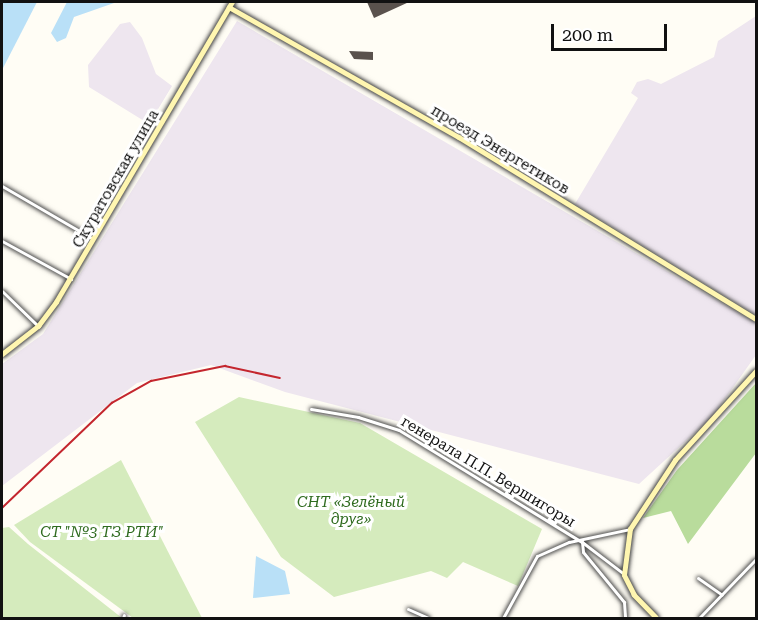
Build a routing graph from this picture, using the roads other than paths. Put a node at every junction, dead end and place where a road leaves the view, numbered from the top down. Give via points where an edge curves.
1 (230, 4) edge
2 (2, 186) edge
3 (94, 240) junction
4 (2, 241) edge
5 (71, 279) junction
6 (2, 291) edge
7 (756, 319) edge
8 (38, 326) junction
9 (2, 354) edge
10 (756, 371) edge
11 (311, 409) dead end
12 (630, 529) junction
13 (582, 542) junction
14 (756, 559) edge
15 (624, 574) junction
16 (698, 578) dead end
17 (722, 595) junction
18 (408, 609) dead end
19 (428, 618) edge
20 (503, 618) edge
21 (625, 618) edge
22 (656, 618) edge
23 (699, 618) edge

1 - 3 street, Скуратовская улица
1 - 7 street, проезд Энергетиков via 459,137
2 - 3 street
3 - 5 street, Скуратовская улица
4 - 5 street
5 - 8 street, Скуратовская улица
6 - 8 street
8 - 9 street, Скуратовская улица
10 - 12 street via 675,460
11 - 13 street, генерала П.П. Вершигоры via 399,430
12 - 13 street
12 - 15 street
13 - 15 street, генерала П.П. Вершигоры
13 - 20 street via 569,542 537,556
13 - 21 street via 582,551 624,602
14 - 17 street
15 - 22 street via 634,595
16 - 17 street
17 - 23 street
18 - 19 street

